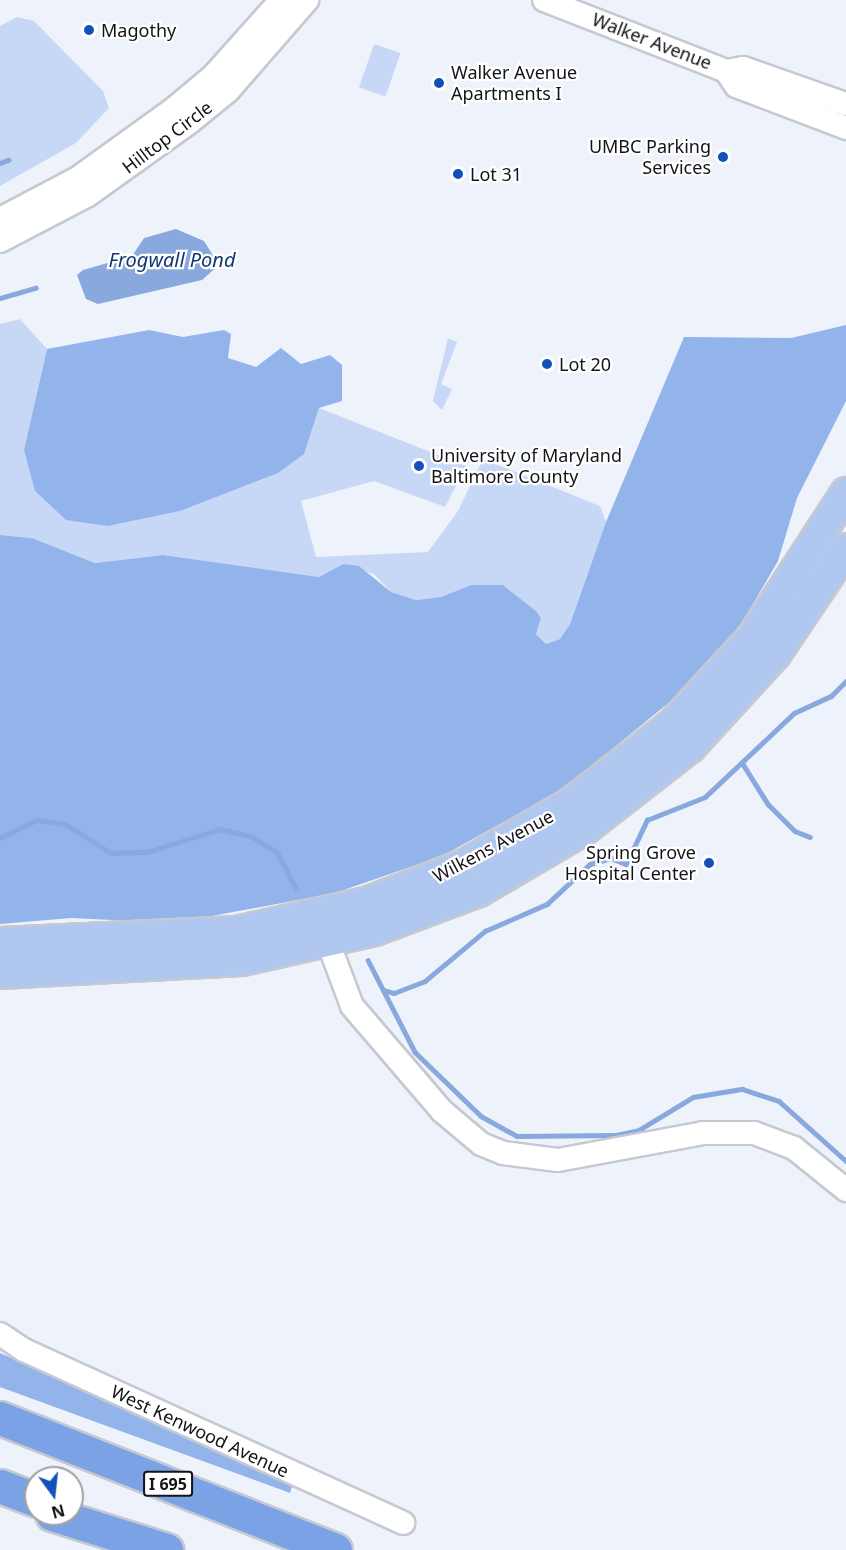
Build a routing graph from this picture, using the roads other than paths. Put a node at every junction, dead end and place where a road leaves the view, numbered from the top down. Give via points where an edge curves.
1 (281, 0) edge
2 (307, 0) edge
3 (544, 0) edge
4 (726, 70) junction
5 (846, 104) edge
6 (846, 128) edge
7 (0, 219) edge
8 (0, 240) edge
9 (845, 496) edge
10 (846, 549) edge
11 (846, 573) edge
12 (817, 599) junction
13 (322, 929) junction
14 (0, 943) edge
15 (0, 972) edge
16 (846, 1190) edge
17 (0, 1334) edge
18 (0, 1418) edge
19 (0, 1486) edge
20 (24, 1495) edge
21 (0, 1498) edge
22 (24, 1505) edge
23 (84, 1519) edge
24 (404, 1523) dead end
25 (84, 1524) edge
26 (166, 1550) edge
27 (335, 1550) edge

1 - 7 street, Hilltop Circle via 213,76 131,142
2 - 8 street, Hilltop Circle via 228,91 190,122 88,195
3 - 4 street, Walker Avenue
4 - 5 street, Walker Avenue via 743,68
4 - 6 street, Walker Avenue via 736,86
9 - 13 main road, Wilkens Avenue via 752,638 712,684 626,764 570,804 466,864
10 - 12 main road, Wilkens Avenue
11 - 12 main road
12 - 13 main road, Wilkens Avenue via 776,653 690,747 586,828 478,891
13 - 14 main road, Wilkens Avenue
13 - 15 main road, Wilkens Avenue via 242,960
13 - 16 street via 351,1006 441,1111 481,1144 503,1153 558,1160 703,1133 754,1133 794,1148
17 - 24 street, West Kenwood Avenue via 24,1350
18 - 27 highway, I 695
19 - 20 highway
21 - 22 highway
23 - 26 highway
25 - 26 highway

